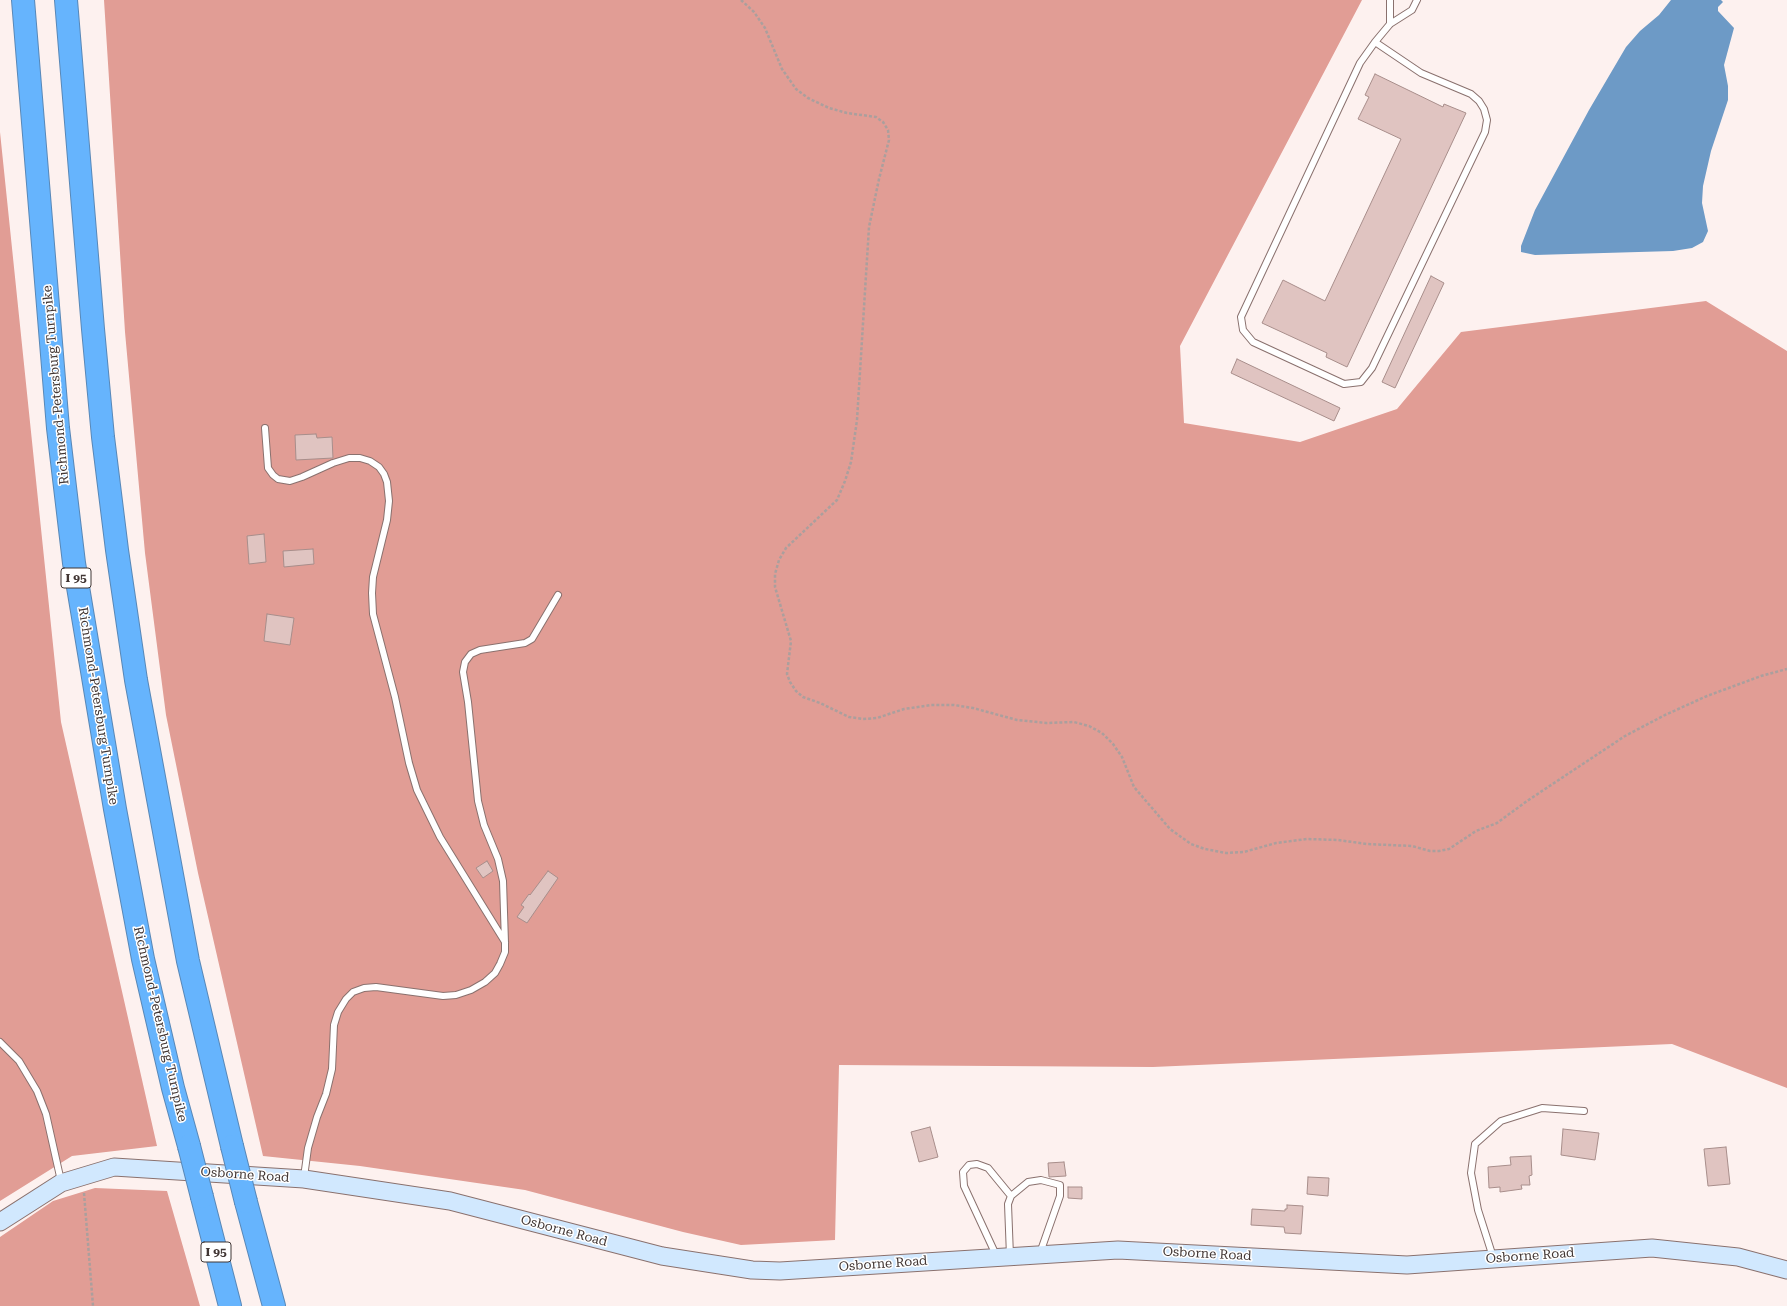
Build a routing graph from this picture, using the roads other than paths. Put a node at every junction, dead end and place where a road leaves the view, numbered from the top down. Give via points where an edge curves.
1 (23, 0) edge
2 (66, 0) edge
3 (1390, 0) edge
4 (1417, 0) edge
5 (1390, 24) junction
6 (1374, 42) junction
7 (265, 428) dead end
8 (558, 595) dead end
9 (505, 943) junction
10 (0, 1042) edge
11 (1584, 1111) dead end
12 (304, 1179) junction
13 (61, 1183) junction
14 (1011, 1196) junction
15 (0, 1222) edge
16 (1039, 1255) junction
17 (1004, 1257) junction
18 (1493, 1259) junction
19 (1787, 1270) edge
20 (230, 1306) edge
21 (274, 1306) edge

1 - 20 highway, Richmond-Petersburg Turnpike / I 95, bridge via 58,428 74,563 143,959 173,1088
2 - 21 highway, bridge via 94,337 117,550 137,687 188,961 232,1146
3 - 5 lane
4 - 5 lane via 1412,10
5 - 6 lane
6 - 6 lane via 1360,63 1240,317 1243,330 1253,342 1344,384 1361,382 1372,368 1485,132 1487,120 1484,109 1471,94 1421,73
7 - 9 lane via 268,468 278,479 290,481 302,478 332,463 349,458 370,461 384,474 387,482 387,520 373,577 373,614 409,763 417,790 440,837
8 - 9 lane via 532,639 525,643 480,650 471,654 462,672 468,702 478,801 503,881
9 - 12 lane via 505,952 495,973 471,990 443,996 376,987 353,992 346,1000 338,1012 334,1025 332,1069 308,1148
10 - 13 lane via 19,1061 37,1091 46,1114
11 - 18 lane via 1542,1108 1501,1121 1475,1144 1471,1173 1478,1210
12 - 13 street, Osborne Road via 114,1167
12 - 17 street, Osborne Road via 450,1201 662,1256 752,1270 780,1271
13 - 15 street, Osborne Road
14 - 16 lane via 1028,1182 1041,1180 1060,1185 1060,1196
14 - 17 lane via 1008,1204
14 - 17 lane via 988,1168 977,1164 969,1165 963,1172 964,1186
16 - 17 street, Osborne Road
16 - 18 street, Osborne Road via 1118,1250 1407,1265
18 - 19 street, Osborne Road via 1652,1248 1738,1257

